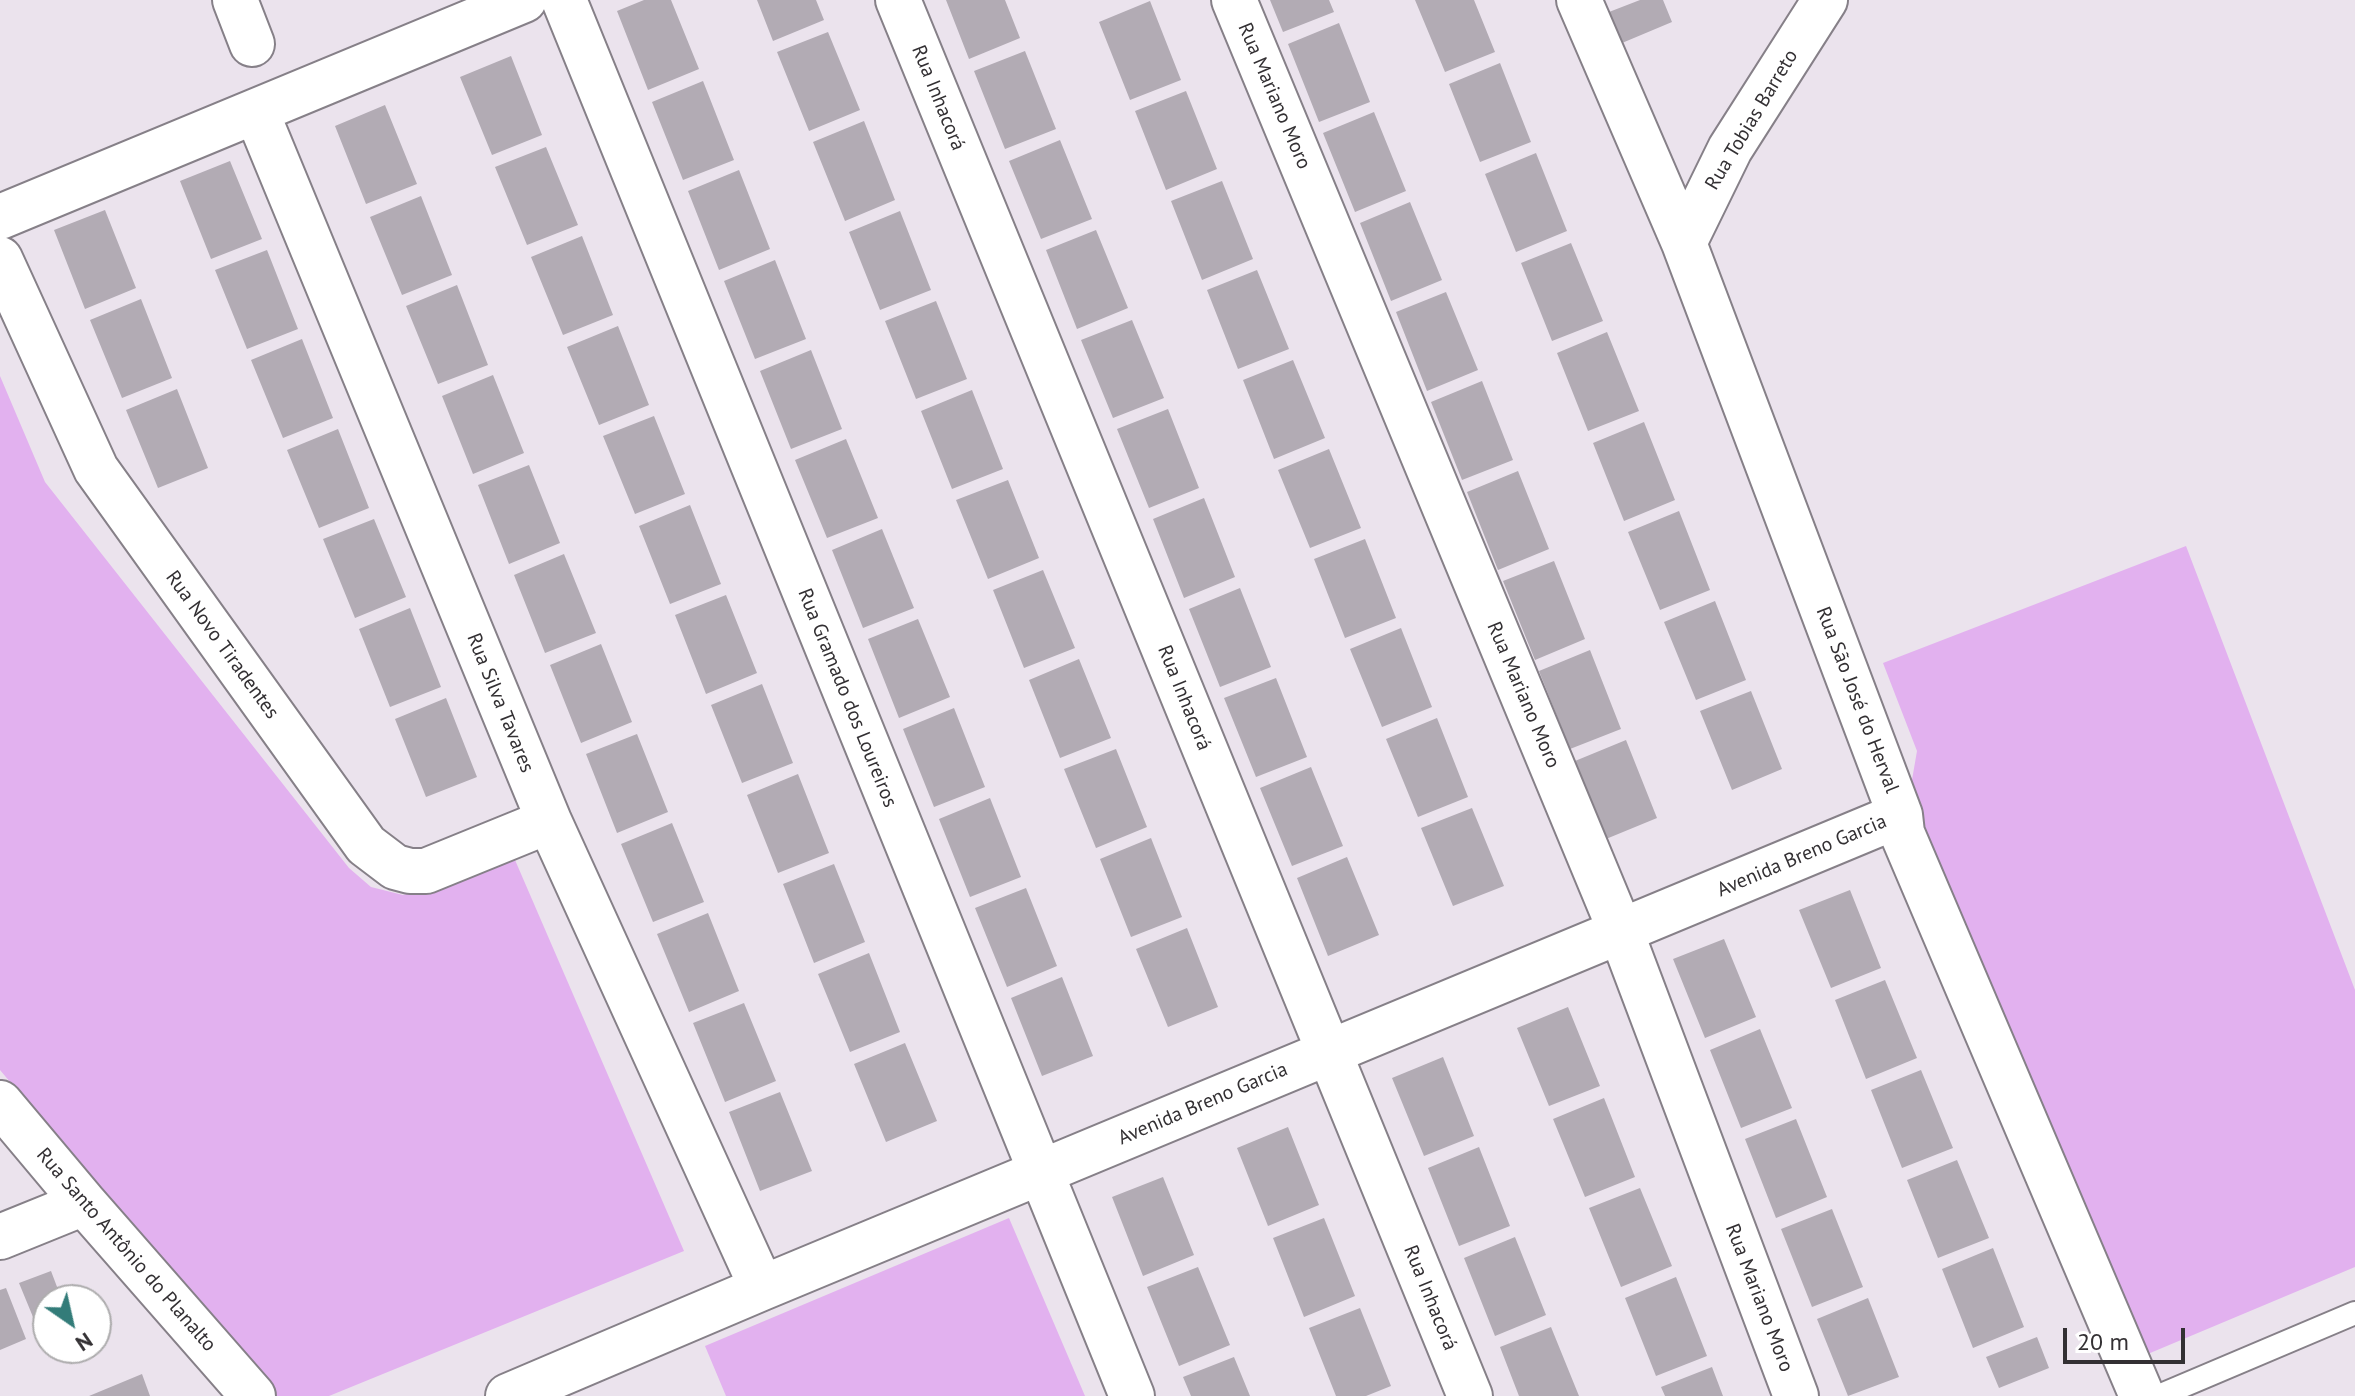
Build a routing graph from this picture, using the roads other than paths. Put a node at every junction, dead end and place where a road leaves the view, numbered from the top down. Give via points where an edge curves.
1 (235, 0) edge
2 (524, 0) edge
3 (564, 0) edge
4 (898, 0) edge
5 (1234, 0) edge
6 (1579, 0) edge
7 (1825, 0) edge
8 (252, 44) dead end
9 (256, 111) junction
10 (0, 217) edge
11 (1684, 243) junction
12 (0, 259) edge
13 (1900, 815) junction
14 (549, 821) junction
15 (1621, 932) junction
16 (1329, 1052) junction
17 (0, 1103) edge
18 (1040, 1172) junction
19 (84, 1203) junction
20 (0, 1237) edge
21 (762, 1288) junction
22 (2355, 1313) edge
23 (253, 1396) edge
24 (508, 1396) edge
25 (1132, 1396) edge
26 (1470, 1396) edge
27 (1796, 1396) edge
28 (2142, 1396) edge
29 (2159, 1396) edge

1 - 8 street
2 - 9 street
3 - 18 street, Rua Gramado dos Loureiros
4 - 16 street, Rua Inhacorá
5 - 15 street, Rua Mariano Moro
6 - 11 street, Rua São José do Herval
7 - 11 street, Rua Tobias Barreto via 1730,149
9 - 10 street
9 - 14 street, Rua Silva Tavares
11 - 13 street, Rua São José do Herval
12 - 14 street, Rua Novo Tiradentes via 96,469 366,845 395,867 426,871
13 - 15 street, Avenida Breno Garcia
13 - 28 street, Rua São José do Herval via 1902,833
14 - 21 street, Rua Silva Tavares
15 - 16 street, Avenida Breno Garcia
15 - 27 street, Rua Mariano Moro
16 - 18 street, Avenida Breno Garcia
16 - 26 street, Rua Inhacorá
17 - 19 street, Rua Santo Antônio do Planalto
18 - 21 street, Avenida Breno Garcia
18 - 25 street, Rua Gramado dos Loureiros
19 - 20 street
19 - 23 street, Rua Santo Antônio do Planalto
21 - 24 street, Avenida Breno Garcia
22 - 29 lane

